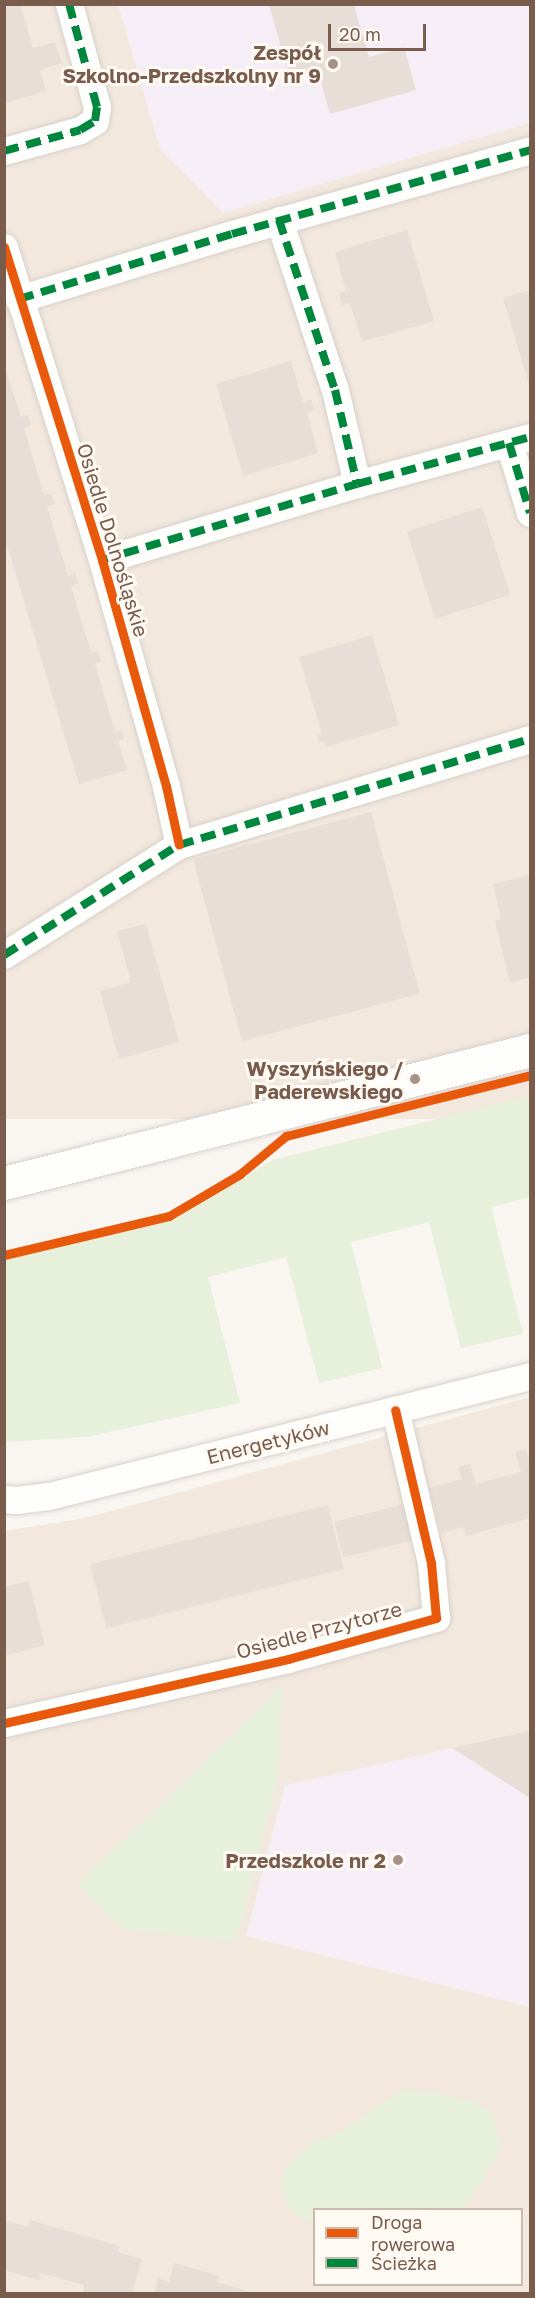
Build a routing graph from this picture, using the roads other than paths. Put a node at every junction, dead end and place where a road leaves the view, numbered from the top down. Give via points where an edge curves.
1 (69, 4) edge
2 (531, 150) edge
3 (4, 151) edge
4 (279, 220) junction
5 (4, 247) edge
6 (19, 299) junction
7 (520, 440) edge
8 (357, 484) junction
9 (531, 513) edge
10 (102, 560) junction
11 (531, 739) edge
12 (179, 845) junction
13 (4, 955) edge
14 (531, 1050) edge
15 (4, 1183) edge
16 (531, 1376) edge
17 (395, 1410) junction
18 (4, 1499) edge
19 (4, 1723) edge

1 - 3 street via 97,107 95,121 80,130
2 - 4 street
4 - 6 street
4 - 8 street via 335,390
5 - 6 street, Osiedle Dolnośląskie
6 - 10 street, Osiedle Dolnośląskie
7 - 8 street, Osiedle Dolnośląskie
7 - 9 street
8 - 10 street, Osiedle Dolnośląskie
10 - 12 street, Osiedle Dolnośląskie
11 - 12 street
12 - 13 street
14 - 15 street
16 - 17 street, Energetyków
17 - 18 street, Energetyków via 49,1496
17 - 19 street, Osiedle Przytorze via 431,1563 436,1618 288,1659

